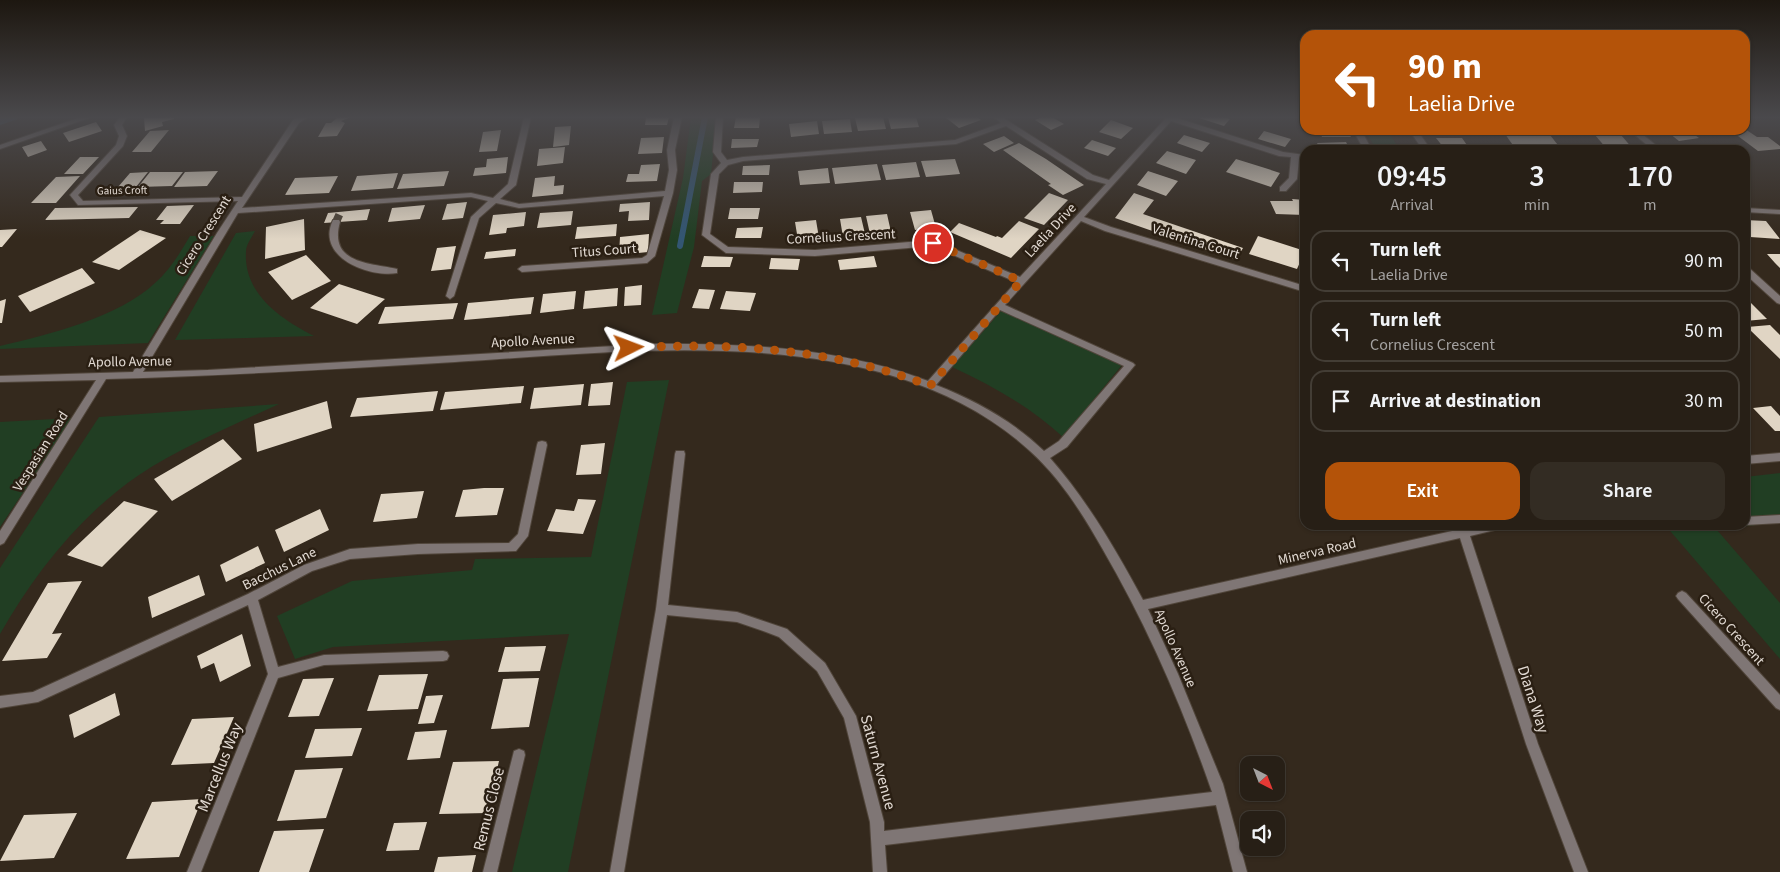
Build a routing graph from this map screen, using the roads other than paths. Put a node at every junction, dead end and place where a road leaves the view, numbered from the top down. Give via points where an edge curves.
1 (1295, 157) edge
2 (108, 158) edge
3 (271, 158) edge
4 (518, 158) edge
5 (672, 158) edge
6 (722, 158) edge
7 (747, 158) edge
8 (1060, 158) edge
9 (1133, 158) edge
10 (725, 163) junction
11 (1110, 183) junction
12 (1283, 189) dead end
13 (669, 193) junction
14 (243, 199) junction
15 (495, 200) junction
16 (1750, 210) edge
17 (236, 211) junction
18 (1780, 212) edge
19 (1080, 218) junction
20 (336, 222) tunnel mouth
21 (522, 269) dead end
22 (394, 271) dead end
23 (1750, 274) edge
24 (1021, 281) junction
25 (1300, 287) edge
26 (450, 296) dead end
27 (1780, 301) edge
28 (999, 306) junction
29 (136, 375) junction
30 (103, 376) junction
31 (0, 379) edge
32 (930, 386) junction
33 (542, 446) dead end
34 (680, 454) dead end
35 (1043, 457) junction
36 (1780, 457) edge
37 (1750, 460) edge
38 (1780, 519) edge
39 (1750, 521) edge
40 (1477, 530) edge
41 (1464, 533) junction
42 (0, 540) edge
43 (1682, 596) dead end
44 (252, 598) junction
45 (1141, 605) junction
46 (662, 609) junction
47 (442, 656) dead end
48 (274, 674) junction
49 (0, 702) edge
50 (1780, 704) edge
51 (519, 755) dead end
52 (1221, 798) junction
53 (878, 839) junction
54 (194, 872) edge
55 (490, 872) edge
56 (617, 872) edge
57 (880, 872) edge
58 (1240, 872) edge
59 (1581, 872) edge

1 - 12 street via 1293,178
2 - 14 street, Gaius Croft via 74,195 80,203
3 - 14 street, Cicero Crescent
4 - 15 street via 512,185
5 - 13 street, Titus Court
6 - 10 street
7 - 10 street
8 - 11 street via 1090,177
9 - 11 street, Laelia Drive
10 - 24 street, Cornelius Crescent via 715,174 706,235 726,250 815,253 933,243
11 - 19 street, Laelia Drive
13 - 15 street via 519,206
13 - 21 street, Titus Court via 651,256 644,261
14 - 17 street, Cicero Crescent
15 - 17 street via 471,195 342,208
15 - 26 street via 475,217
16 - 18 street
17 - 29 street, Cicero Crescent
19 - 24 street, Laelia Drive
19 - 25 street, Valentina Court via 1108,230
20 - 22 street via 335,244 346,260
23 - 27 street
24 - 28 street, Laelia Drive
28 - 32 street, Laelia Drive
28 - 35 street via 1130,365 1063,444
29 - 30 street, Apollo Avenue
29 - 32 street, Apollo Avenue via 707,346 806,354 902,374
30 - 31 street, Apollo Avenue
30 - 42 street, Vespasian Road
32 - 35 street, Apollo Avenue via 984,412
33 - 44 street, Bacchus Lane via 523,536 512,548 350,554 308,568
34 - 46 street
35 - 45 street, Apollo Avenue via 1090,515
36 - 37 street
38 - 39 street
40 - 41 street, Minerva Road
41 - 45 street, Minerva Road
41 - 59 street, Diana Way via 1532,744
43 - 50 street, Cicero Crescent
44 - 48 street
44 - 49 street, Bacchus Lane via 34,698
45 - 52 street, Apollo Avenue via 1174,674
46 - 53 street, Saturn Avenue via 737,617 775,630 783,633 821,667 850,716 877,822
46 - 56 street
47 - 48 street via 324,660
48 - 54 street, Marcellus Way
51 - 55 street, Remus Close
52 - 53 street
52 - 58 street, Apollo Avenue
53 - 57 street, Saturn Avenue

